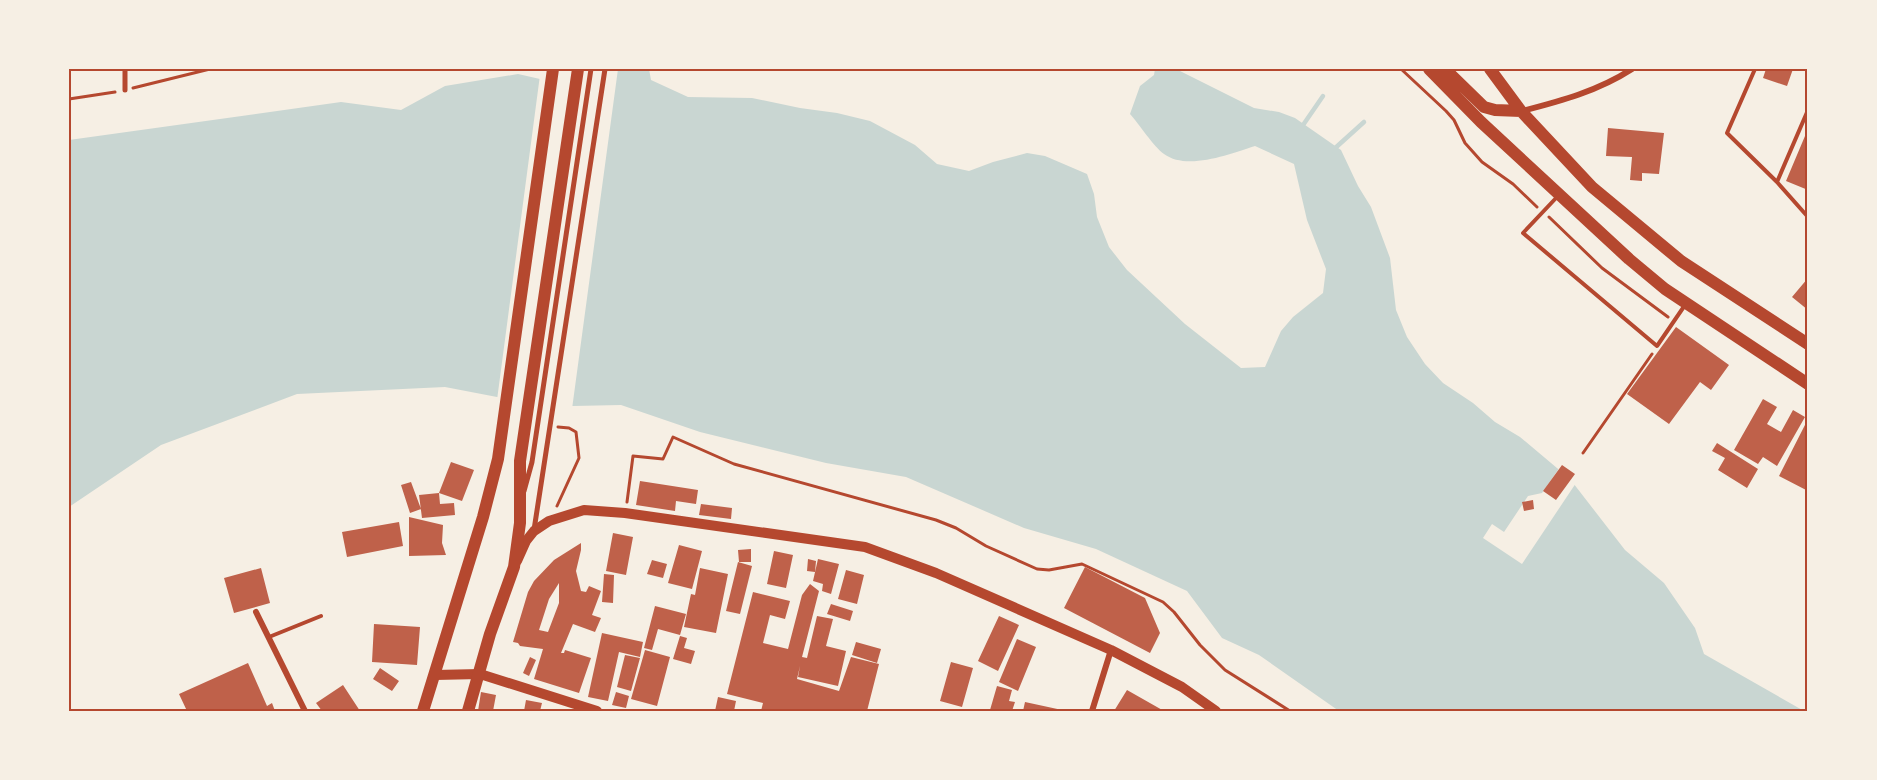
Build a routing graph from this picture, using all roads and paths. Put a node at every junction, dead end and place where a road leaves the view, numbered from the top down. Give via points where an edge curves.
1 (125, 69) edge
2 (210, 69) edge
3 (553, 69) edge
4 (578, 69) edge
5 (591, 69) edge
6 (604, 69) edge
7 (1401, 69) edge
8 (1429, 69) edge
9 (1445, 69) edge
10 (1490, 69) edge
11 (1632, 69) edge
12 (1755, 69) edge
13 (125, 90) junction
14 (69, 99) edge
15 (1808, 110) edge
16 (1521, 111) junction
17 (1778, 182) junction
18 (1560, 194) junction
19 (1543, 212) junction
20 (1808, 217) edge
21 (1686, 304) junction
22 (1674, 321) junction
23 (1808, 344) edge
24 (1657, 346) junction
25 (1808, 384) edge
26 (1583, 453) dead end
27 (526, 461) junction
28 (626, 513) junction
29 (534, 531) junction
30 (514, 567) junction
31 (256, 612) dead end
32 (321, 616) dead end
33 (269, 638) junction
34 (1111, 650) junction
35 (480, 674) junction
36 (435, 675) junction
37 (305, 711) edge
38 (423, 711) edge
39 (468, 711) edge
40 (597, 711) edge
41 (1092, 711) edge
42 (1216, 711) edge
43 (1290, 711) edge

1 - 13 street
2 - 13 path
3 - 36 main road via 498,459
4 - 27 main road
5 - 27 street
6 - 29 street
7 - 19 path via 1454,120 1462,138 1482,162
8 - 18 main road
9 - 16 main road via 1484,107
10 - 16 main road
11 - 16 street via 1571,99
12 - 17 lane via 1727,133
13 - 14 path
15 - 17 lane
16 - 23 main road via 1592,187 1681,261
17 - 20 lane
18 - 19 lane
18 - 21 main road via 1629,259
19 - 22 path via 1602,268
19 - 24 lane via 1523,233
21 - 22 lane
21 - 25 main road
22 - 24 lane
24 - 26 path
27 - 30 main road
28 - 29 main road via 584,510 556,518
28 - 34 main road via 865,547 936,573
28 - 43 path via 633,456 663,459 673,437 734,464 936,520 1038,569 1082,564 1163,602 1225,670
29 - 30 main road
30 - 35 main road
31 - 33 street
32 - 33 lane
33 - 37 street
34 - 41 street
34 - 42 main road via 1182,687
35 - 36 main road
35 - 39 main road
35 - 40 main road
36 - 38 main road

